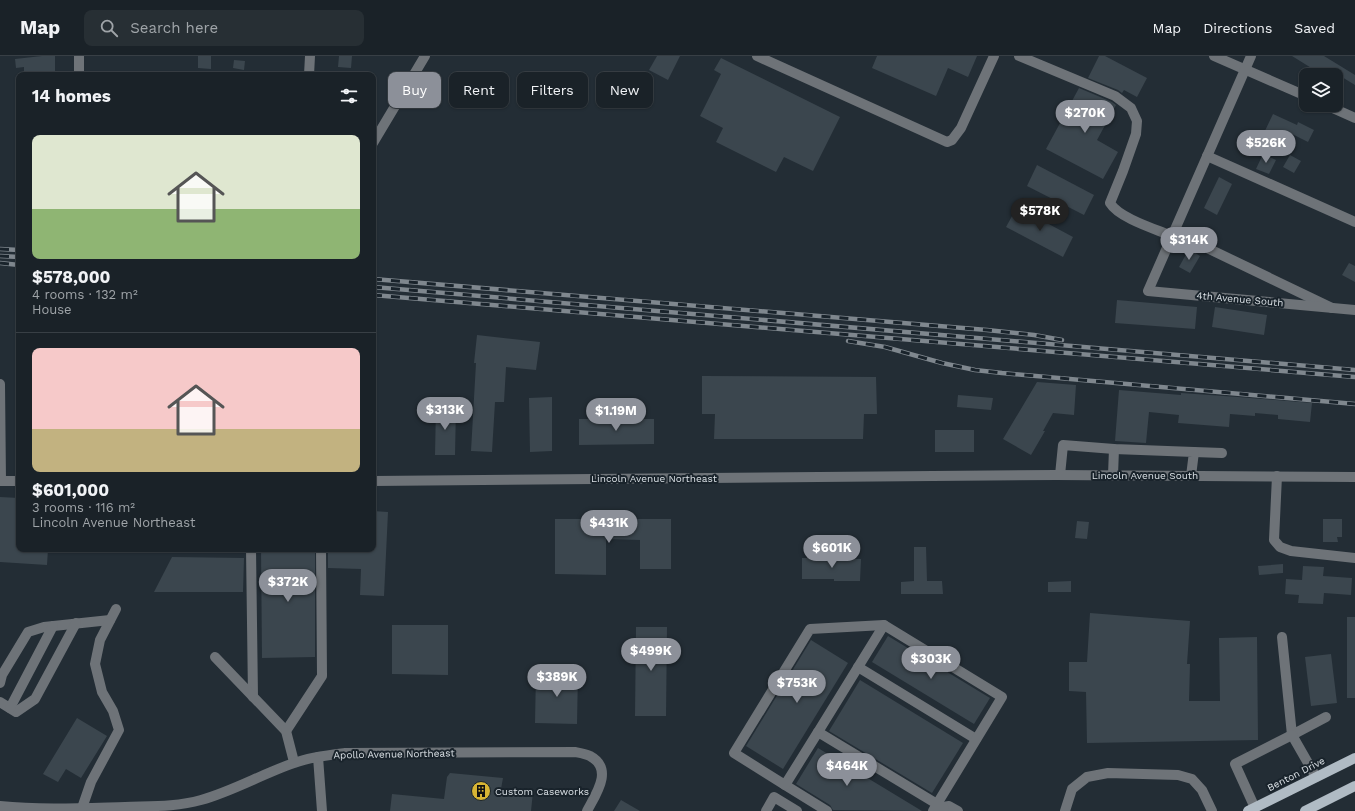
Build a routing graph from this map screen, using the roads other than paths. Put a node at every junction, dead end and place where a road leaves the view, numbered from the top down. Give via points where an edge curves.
1 (79, 56) edge
2 (310, 56) edge
3 (425, 56) edge
4 (757, 56) edge
5 (994, 56) edge
6 (1019, 56) edge
7 (1214, 56) edge
8 (1251, 56) edge
9 (1245, 69) junction
10 (79, 72) edge
11 (309, 72) edge
12 (1299, 93) edge
13 (1342, 112) edge
14 (1355, 118) edge
15 (376, 138) edge
16 (1207, 156) junction
17 (1355, 222) edge
18 (1172, 236) junction
19 (1332, 308) junction
20 (1355, 310) edge
21 (0, 384) edge
22 (1114, 449) junction
23 (1194, 452) junction
24 (1222, 453) dead end
25 (1060, 475) junction
26 (1113, 475) junction
27 (935, 476) joint
28 (1191, 476) junction
29 (1277, 476) junction
30 (1355, 477) edge
31 (0, 481) edge
32 (16, 481) edge
33 (376, 481) edge
34 (251, 552) edge
35 (321, 552) edge
36 (1355, 558) edge
37 (116, 609) dead end
38 (110, 620) junction
39 (76, 623) junction
40 (884, 625) junction
41 (53, 626) junction
42 (1282, 637) dead end
43 (215, 657) dead end
44 (858, 667) junction
45 (0, 683) edge
46 (253, 697) junction
47 (0, 702) edge
48 (10, 708) junction
49 (1326, 717) dead end
50 (286, 731) junction
51 (818, 732) junction
52 (1292, 735) junction
53 (976, 739) junction
54 (318, 757) junction
55 (1355, 758) edge
56 (294, 762) junction
57 (1316, 777) junction
58 (785, 785) junction
59 (1355, 786) edge
60 (0, 806) edge
61 (939, 808) edge
62 (51, 809) edge
63 (1252, 809) edge
64 (81, 810) edge
65 (322, 811) edge
66 (587, 811) edge
67 (766, 811) edge
68 (797, 811) edge
69 (827, 811) edge
70 (958, 811) edge
71 (1065, 811) edge
72 (1212, 811) edge
73 (1305, 811) edge

1 - 10 street
2 - 11 street
3 - 15 street
4 - 5 street via 947,142 952,140 961,128
6 - 18 street, 4th Avenue South via 1116,96 1131,108 1137,121 1136,134 1124,171 1110,202 1114,209 1123,215
7 - 9 street
8 - 9 street
9 - 12 street
9 - 16 street
13 - 14 street
16 - 17 street
16 - 18 street
18 - 19 street, 4th Avenue South via 1203,246
18 - 19 street, 4th Avenue South via 1148,291
19 - 20 street, 4th Avenue South
21 - 31 street
22 - 23 street
22 - 25 street via 1062,445
22 - 26 street
23 - 24 street
23 - 28 street
25 - 26 street, Lincoln Avenue South
25 - 27 street, Lincoln Avenue South
26 - 28 street, Lincoln Avenue South
27 - 33 street, Lincoln Avenue Northeast
28 - 29 street, Lincoln Avenue South
29 - 30 street, Lincoln Avenue South
29 - 36 street via 1274,540 1280,547 1291,551
31 - 32 street
34 - 46 street
35 - 50 street via 322,676
37 - 38 street
38 - 39 street
38 - 64 street via 100,640 95,664 102,692 113,711 119,730 91,782
39 - 41 street
39 - 48 street via 35,699 16,712
40 - 44 street
40 - 53 street via 1002,697
40 - 58 street via 810,629 734,753
41 - 45 street via 28,632 2,675
41 - 48 street
42 - 52 street
43 - 46 street
44 - 51 street
44 - 53 street
46 - 50 street
47 - 48 street
49 - 52 street
50 - 56 street
51 - 58 street
51 - 61 street
52 - 57 street
52 - 63 street via 1235,764
53 - 61 street
54 - 56 street, Apollo Avenue Northeast
54 - 65 street
54 - 66 street, Apollo Avenue Northeast via 344,753 575,752 590,756 601,766 603,776
55 - 57 main road, Benton Drive
56 - 64 street, Apollo Avenue Northeast via 228,792 199,801 178,805
57 - 63 main road, Benton Drive
58 - 69 street
59 - 73 main road
60 - 62 street, Apollo Avenue Northeast
61 - 70 street via 949,806
62 - 64 street, Apollo Avenue Northeast
67 - 68 street via 774,797
71 - 72 street via 1072,790 1077,785 1087,777 1108,773 1178,775 1192,779 1202,790

